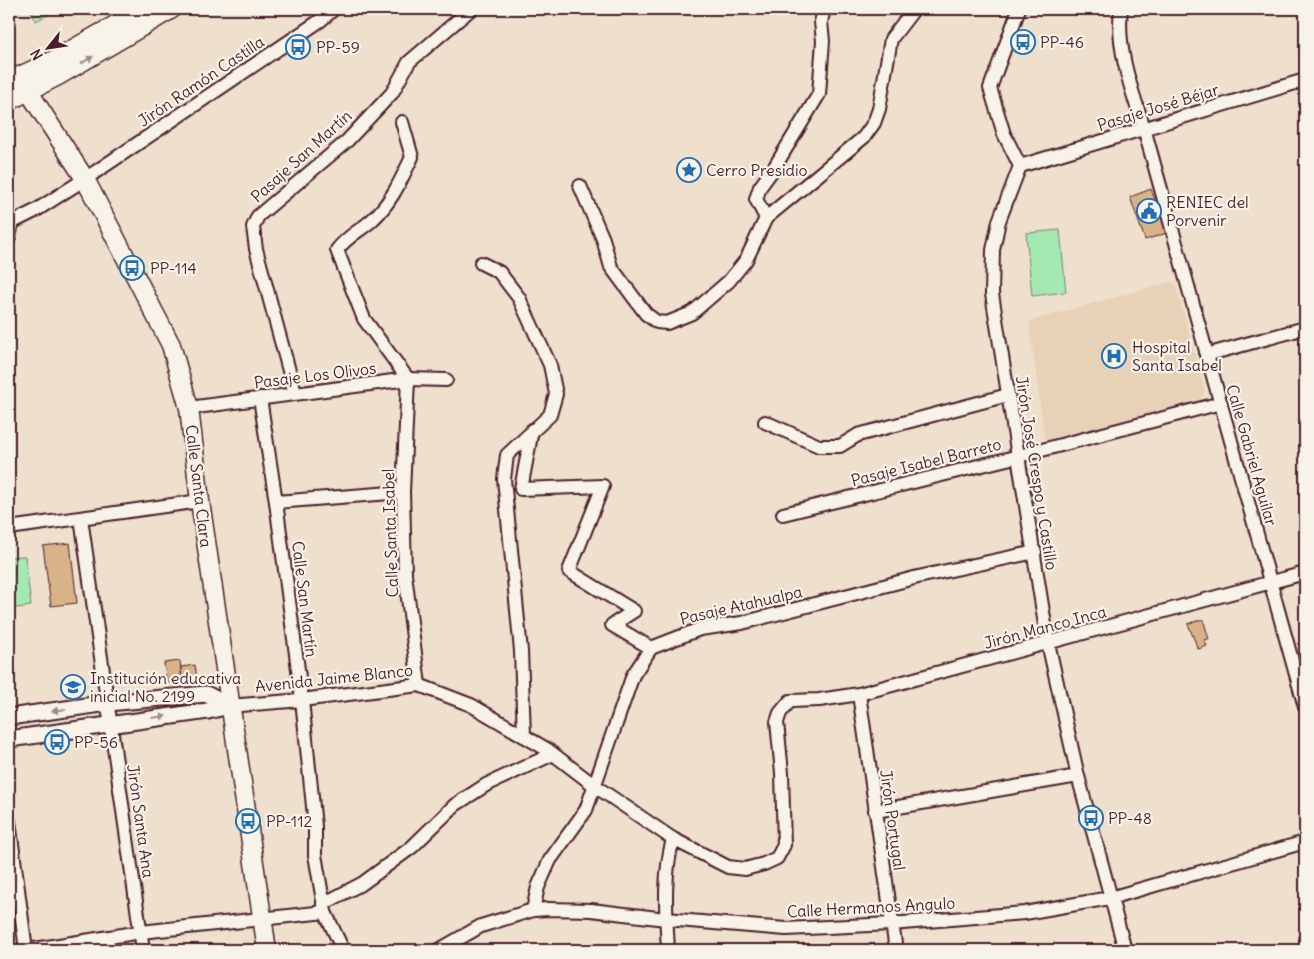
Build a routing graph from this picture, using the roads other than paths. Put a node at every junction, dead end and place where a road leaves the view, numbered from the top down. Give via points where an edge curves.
1 (143, 9) edge
2 (172, 9) edge
3 (334, 9) edge
4 (471, 9) edge
5 (824, 9) edge
6 (914, 9) edge
7 (1019, 9) edge
8 (1120, 9) edge
9 (12, 75) edge
10 (1305, 80) edge
11 (29, 92) junction
12 (9, 101) edge
13 (402, 122) dead end
14 (1144, 128) junction
15 (1020, 166) junction
16 (85, 178) junction
17 (580, 186) dead end
18 (766, 218) junction
19 (10, 224) edge
20 (9, 238) edge
21 (481, 263) dead end
22 (1305, 328) edge
23 (1206, 355) junction
24 (408, 380) junction
25 (446, 380) dead end
26 (296, 393) junction
27 (1008, 396) junction
28 (260, 398) junction
29 (1221, 403) junction
30 (189, 408) junction
31 (765, 422) dead end
32 (532, 430) junction
33 (1019, 456) junction
34 (403, 492) junction
35 (200, 501) junction
36 (276, 502) junction
37 (783, 514) dead end
38 (81, 518) junction
39 (9, 528) edge
40 (1035, 552) junction
41 (1305, 572) edge
42 (1271, 581) junction
43 (1048, 643) junction
44 (651, 648) junction
45 (419, 685) junction
46 (859, 694) junction
47 (302, 700) junction
48 (790, 701) joint
49 (108, 703) junction
50 (229, 706) junction
51 (1305, 707) edge
52 (9, 717) edge
53 (111, 723) junction
54 (524, 736) junction
55 (9, 740) edge
56 (553, 754) junction
57 (1078, 776) junction
58 (595, 786) junction
59 (875, 811) junction
60 (9, 821) edge
61 (673, 839) junction
62 (1305, 842) edge
63 (1110, 898) junction
64 (324, 908) junction
65 (533, 910) junction
66 (666, 919) junction
67 (262, 920) junction
68 (891, 924) junction
69 (140, 932) junction
70 (27, 950) edge
71 (143, 950) edge
72 (267, 950) edge
73 (343, 950) edge
74 (439, 950) edge
75 (668, 950) edge
76 (896, 950) edge
77 (1125, 950) edge

1 - 9 main road
11 -> 2 main road
3 - 16 street, Jirón Ramón Castilla
4 - 26 street, Pasaje San Martín via 409,62 392,93 347,141 258,216 253,227 256,249
5 - 18 street via 819,94 760,187 756,199
6 - 18 street via 891,39 874,123 864,137
7 - 15 street via 990,88 1004,134
8 - 14 street, Calle Gabriel Aguilar via 1119,25 1130,85
9 - 11 street, Calle Santa Clara
10 - 14 street, Pasaje José Béjar
11 - 12 main road
11 - 16 main road, Calle Santa Clara
13 - 24 street via 412,157 394,195 372,220 345,238 337,250 364,319
14 - 15 street, Pasaje José Béjar
14 - 23 street, Calle Gabriel Aguilar
15 - 27 street, Jirón José Crespo y Castillo via 998,221 993,250 992,294
16 - 19 street, Jirón Ramón Castilla
16 - 30 main road, Calle Santa Clara via 171,345
17 - 18 street via 604,239 611,267 646,314 657,322 667,323 692,313 729,282 746,260
19 - 20 street
21 - 32 street via 500,272 519,298 550,365 556,394 550,415
22 - 23 street
23 - 29 street, Calle Gabriel Aguilar
24 - 25 street, Pasaje Los Olivos
24 - 26 street, Pasaje Los Olivos
24 - 34 street, Calle Santa Isabel
26 - 28 street, Pasaje Los Olivos
27 - 31 street via 858,435 840,446 819,446
27 - 33 street, Jirón José Crespo y Castillo
28 - 30 street, Pasaje Los Olivos
28 - 36 street, Calle San Martín
29 - 33 street, Pasaje Isabel Barreto
29 - 42 street, Calle Gabriel Aguilar
30 - 35 main road, Calle Santa Clara
32 - 44 street via 521,489 603,486 569,571 634,611 612,625
32 - 54 street via 507,455 504,479 522,651
33 - 37 street, Pasaje Isabel Barreto
33 - 40 street, Jirón José Crespo y Castillo
34 - 36 street
34 - 45 street, Calle Santa Isabel via 405,574
35 - 38 street
35 - 50 main road, Calle Santa Clara
36 - 47 street, Calle San Martín
38 - 39 street
38 - 49 street, Jirón Santa Ana
40 - 43 street, Jirón José Crespo y Castillo
40 - 44 street, Pasaje Atahualpa via 918,577 742,624 700,629
41 - 42 street, Jirón Manco Inca
42 - 43 street, Jirón Manco Inca
42 - 51 street, Calle Gabriel Aguilar
43 - 46 street, Jirón Manco Inca
43 - 57 street, Jirón José Crespo y Castillo
44 - 58 street via 633,675
45 - 47 street, Avenida Jaime Blanco
45 - 54 street, Avenida Jaime Blanco via 471,705
46 - 48 street, Jirón Manco Inca
46 - 59 street, Jirón Portugal
47 - 50 street, Avenida Jaime Blanco
47 - 64 street, Calle San Martín via 315,855
48 - 61 street, Avenida Jaime Blanco via 777,722 785,828 784,845 776,858 745,869 728,867
49 - 50 street via 206,694
49 -> 52 street
49 - 53 street, Jirón Santa Ana
53 -> 50 street, Avenida Jaime Blanco
50 - 67 main road, Calle Santa Clara
53 - 55 street, Avenida Jaime Blanco
53 - 69 street, Jirón Santa Ana
54 - 56 street, Avenida Jaime Blanco
56 - 58 street, Avenida Jaime Blanco
56 - 64 street via 486,785 455,805 412,847
57 - 59 street
57 - 63 street, Jirón José Crespo y Castillo
58 - 61 street, Avenida Jaime Blanco
58 - 65 street via 586,810 550,860 538,887
59 - 68 street, Jirón Portugal
60 - 70 street
61 - 66 street via 667,861
62 - 63 street, Calle Hermanos Angulo
63 - 68 street, Calle Hermanos Angulo via 1025,913
63 - 77 street, Jirón José Crespo y Castillo
64 - 67 street
64 - 73 street, Calle San Martín
65 - 66 street, Calle Hermanos Angulo via 591,910
65 - 74 street, Calle Hermanos Angulo via 481,926
66 - 68 street, Calle Hermanos Angulo via 786,929
66 - 75 street
67 - 69 street
67 - 72 main road, Calle Santa Clara
68 - 76 street, Jirón Portugal
69 - 70 street
69 - 71 street, Jirón Santa Ana

